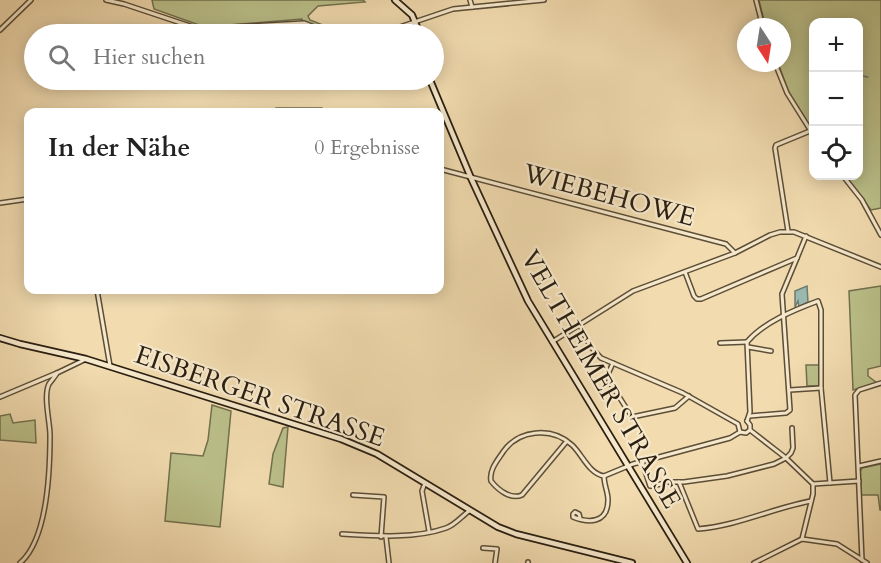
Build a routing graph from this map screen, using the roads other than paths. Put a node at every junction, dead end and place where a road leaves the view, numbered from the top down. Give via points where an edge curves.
1 (31, 0) edge
2 (106, 0) edge
3 (395, 0) edge
4 (470, 0) edge
5 (544, 0) edge
6 (756, 0) edge
7 (472, 7) junction
8 (761, 18) edge
9 (415, 21) junction
10 (184, 24) edge
11 (286, 24) edge
12 (307, 24) edge
13 (407, 24) edge
14 (416, 24) edge
15 (0, 30) edge
16 (779, 72) edge
17 (434, 90) edge
18 (442, 108) edge
19 (444, 113) edge
20 (809, 129) edge
21 (809, 131) edge
22 (444, 170) edge
23 (471, 178) junction
24 (846, 180) edge
25 (24, 200) edge
26 (0, 203) edge
27 (788, 231) junction
28 (881, 235) edge
29 (806, 236) junction
30 (735, 253) junction
31 (797, 258) junction
32 (881, 267) edge
33 (685, 272) junction
34 (98, 294) edge
35 (784, 316) junction
36 (580, 326) junction
37 (0, 338) edge
38 (552, 342) junction
39 (720, 342) dead end
40 (747, 342) junction
41 (748, 347) junction
42 (771, 351) dead end
43 (86, 359) junction
44 (613, 363) junction
45 (110, 366) junction
46 (57, 373) junction
47 (881, 383) edge
48 (821, 388) junction
49 (790, 390) junction
50 (689, 396) junction
51 (0, 397) edge
52 (750, 416) junction
53 (747, 422) junction
54 (738, 424) junction
55 (792, 428) dead end
56 (750, 430) junction
57 (740, 432) junction
58 (567, 441) junction
59 (786, 458) junction
60 (642, 461) junction
61 (881, 461) edge
62 (628, 466) junction
63 (859, 466) junction
64 (604, 476) junction
65 (859, 481) junction
66 (679, 482) junction
67 (425, 483) junction
68 (830, 483) junction
69 (813, 484) junction
70 (353, 495) dead end
71 (811, 501) junction
72 (469, 511) junction
73 (580, 518) dead end
74 (429, 531) junction
75 (342, 534) dead end
76 (381, 537) junction
77 (386, 537) junction
78 (802, 539) junction
79 (483, 548) dead end
80 (862, 560) junction
81 (20, 563) edge
82 (388, 563) edge
83 (495, 563) edge
84 (632, 563) edge
85 (687, 563) edge
86 (754, 563) edge
87 (867, 563) edge

1 - 15 street
2 - 10 street
3 - 9 main road
4 - 7 street
5 - 7 street
6 - 8 street
7 - 9 street
9 - 13 street
9 - 14 main road
11 - 12 street
16 - 20 street
17 - 18 main road, VELTHEIMER STRASSE
19 - 23 main road, VELTHEIMER STRASSE
21 - 27 street via 775,148
22 - 23 street, WIEBEHOWE
23 - 30 street, WIEBEHOWE via 726,243
23 - 38 main road, VELTHEIMER STRASSE via 528,301
24 - 28 street
25 - 26 street
27 - 29 street
27 - 30 street
29 - 31 street
29 - 32 street
30 - 33 street
31 - 33 street via 701,299 694,296
31 - 35 street via 782,294
33 - 36 street via 626,295
34 - 45 street
35 - 40 street via 756,331
35 - 48 street via 818,301
35 - 49 street
36 - 38 street
36 - 44 street via 595,353
37 - 43 main road, EISBERGER STRASSE
38 - 62 main road, VELTHEIMER STRASSE
39 - 40 street
40 - 41 street
41 - 42 street
41 - 52 street
43 - 45 main road, EISBERGER STRASSE
43 - 46 street
44 - 50 street
44 - 50 street via 609,381 632,417 675,408
45 - 67 main road, EISBERGER STRASSE via 340,439 377,454
46 - 51 street
46 - 81 street via 47,393 50,434 44,510 35,545
47 - 63 street via 859,390 855,396
48 - 49 street
48 - 68 street
49 - 52 street via 789,412
50 - 54 street
52 - 53 street
53 - 54 street
53 - 56 street
54 - 57 street
55 - 59 street via 793,448
56 - 57 street
56 - 59 street
57 - 60 street
58 - 58 street via 547,434 521,435 508,444 492,469 491,481 510,496 522,495
58 - 64 street via 596,473
59 - 66 street via 744,472
59 - 69 street
60 - 62 street
60 - 66 street via 650,486
61 - 63 street
62 - 64 street
62 - 85 main road, VELTHEIMER STRASSE
63 - 65 street
64 - 73 street via 608,500 604,514 594,521
65 - 68 street
65 - 80 street
66 - 71 street via 698,530
67 - 72 main road, EISBERGER STRASSE
67 - 74 street via 422,491
68 - 69 street
69 - 71 street
70 - 76 street via 384,497
71 - 78 street
72 - 74 street via 446,528
72 - 84 main road, EISBERGER STRASSE via 516,534
74 - 77 street
75 - 76 street
76 - 77 street
77 - 82 street
78 - 80 street via 837,544
78 - 86 street
79 - 83 street via 497,549
80 - 87 street

